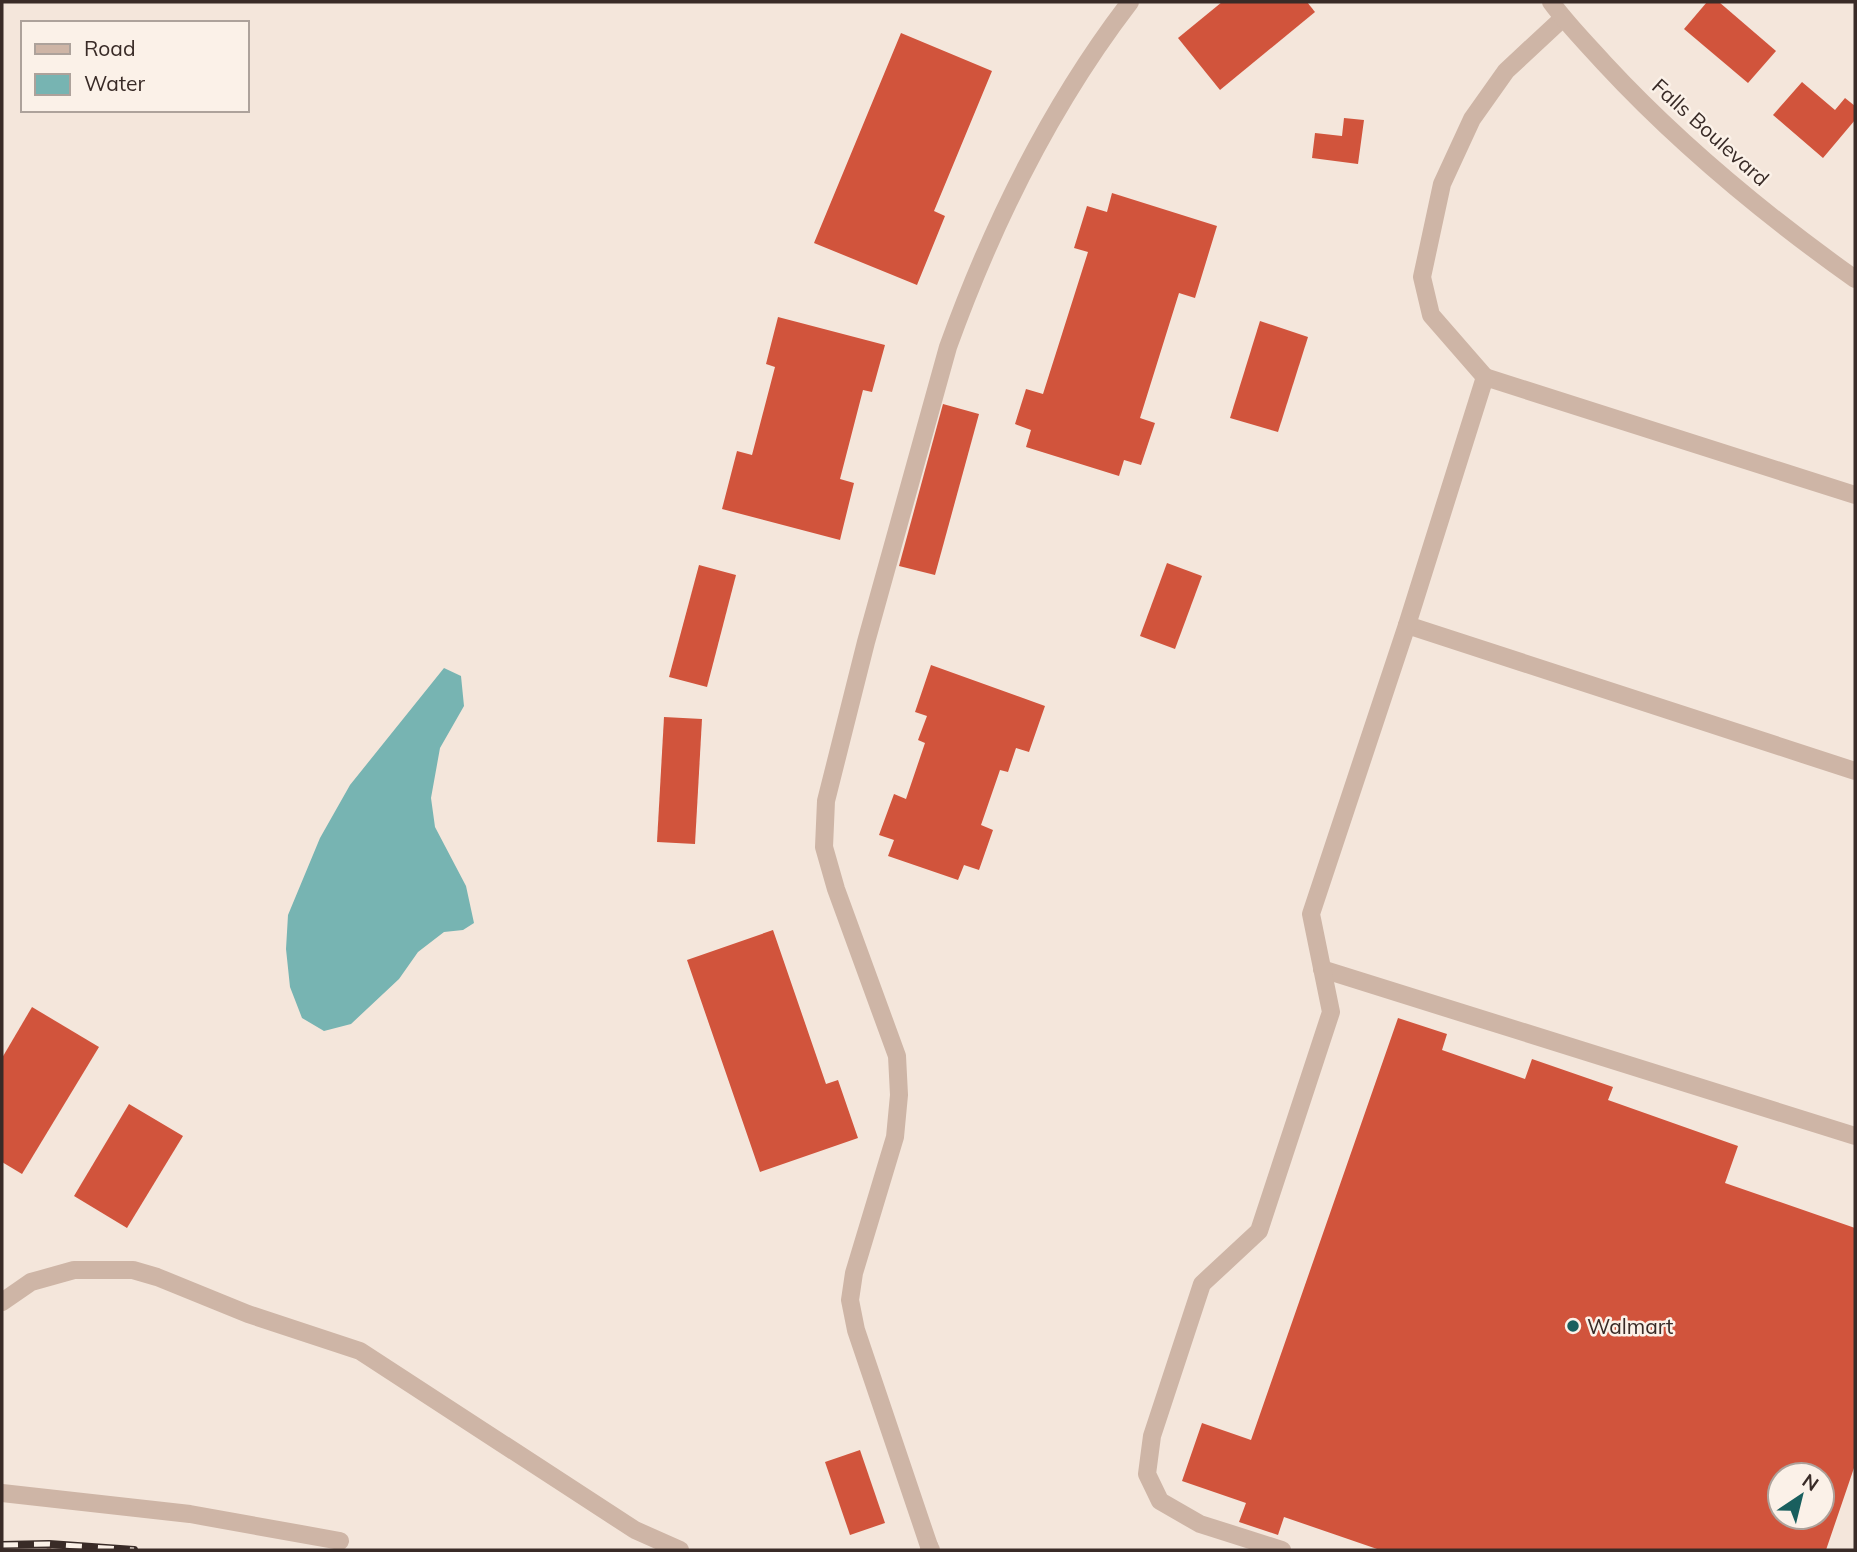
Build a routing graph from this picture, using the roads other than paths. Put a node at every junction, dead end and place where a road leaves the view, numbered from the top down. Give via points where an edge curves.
1 (1130, 2) edge
2 (1551, 2) edge
3 (1563, 18) junction
4 (1855, 279) edge
5 (1485, 377) junction
6 (1855, 495) edge
7 (1407, 625) junction
8 (1855, 771) edge
9 (1322, 969) junction
10 (1855, 1136) edge
11 (2, 1302) edge
12 (2, 1493) edge
13 (340, 1541) dead end
14 (930, 1548) edge
15 (680, 1550) edge
16 (1282, 1550) edge

1 - 14 street via 1078,74 1008,204 965,300 881,588 826,801 824,847 897,1056 899,1096 895,1137 850,1300
2 - 3 street, Falls Boulevard
3 - 4 street, Falls Boulevard via 1675,136
3 - 5 street via 1506,71 1472,119 1439,197 1422,277 1431,315
5 - 6 street
5 - 7 street
7 - 8 street
7 - 9 street via 1311,914
9 - 10 street
9 - 16 street via 1331,1012 1280,1171 1259,1231 1202,1284 1152,1436 1147,1474 1160,1501 1200,1524
11 - 15 street via 31,1282 74,1270 133,1270 157,1276 248,1314 360,1351 635,1530
12 - 13 street via 190,1514

